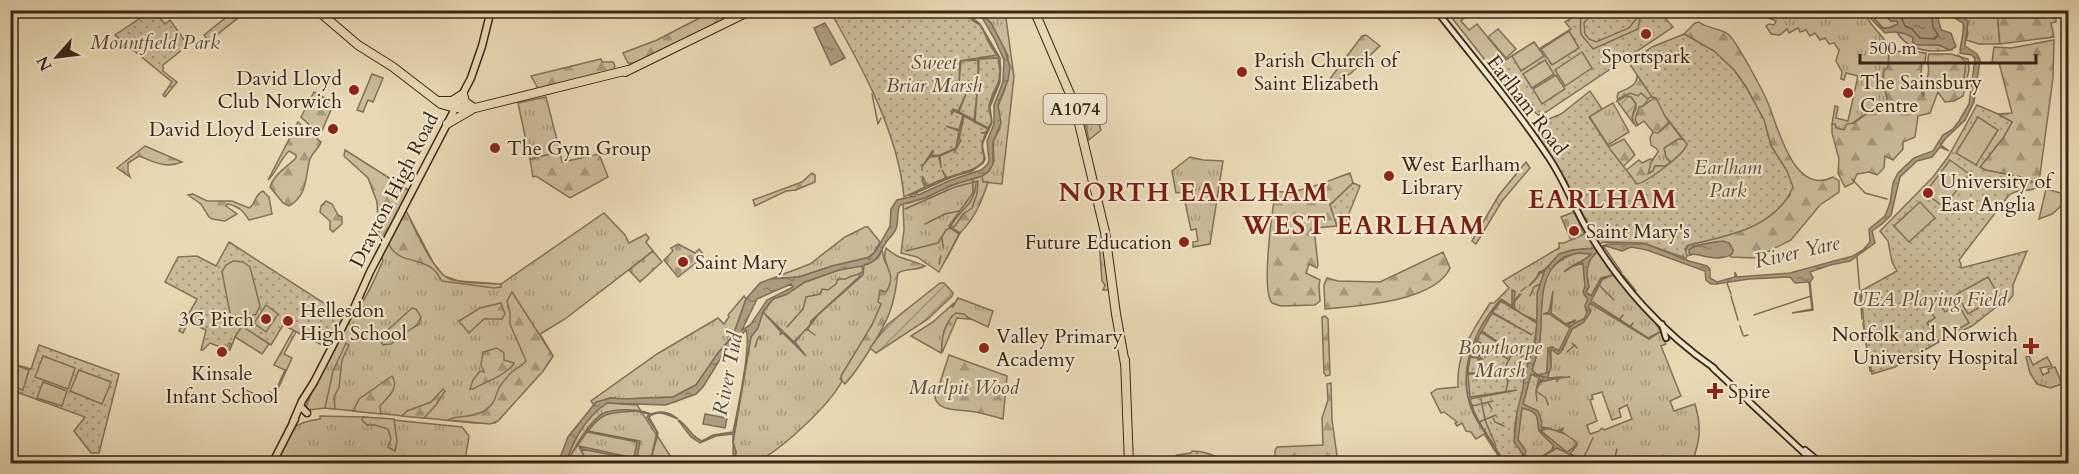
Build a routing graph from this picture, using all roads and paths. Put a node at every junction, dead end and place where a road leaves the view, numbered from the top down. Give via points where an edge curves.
1 (317, 10) edge
2 (491, 10) edge
3 (752, 10) edge
4 (1034, 10) edge
5 (1436, 10) edge
6 (463, 94) junction
7 (436, 100) junction
8 (455, 108) junction
9 (475, 108) junction
10 (447, 124) junction
11 (1624, 283) junction
12 (1662, 324) junction
13 (1677, 337) junction
14 (1713, 368) junction
15 (302, 403) junction
16 (307, 414) dead end
17 (1797, 446) junction
18 (272, 464) edge
19 (1129, 464) edge
20 (1816, 464) edge
21 (1822, 464) edge

1 - 7 highway via 358,45
2 - 6 main road, Drayton High Road via 477,65
3 - 9 highway via 618,75
4 - 19 highway, A1074 via 1070,94 1092,168 1125,364
5 - 11 main road, Earlham Road via 1545,152 1602,254
6 - 7 highway via 449,102
6 - 8 main road, Drayton High Road
6 - 9 highway via 466,104
7 - 8 highway
7 - 10 highway via 447,112
8 - 9 highway
8 - 10 main road, Drayton High Road
9 - 10 highway
10 - 15 main road, Drayton High Road
11 - 12 main road
11 - 14 main road
12 - 13 main road
12 - 13 main road via 1668,338
13 - 14 main road
14 - 17 main road
15 - 16 main road
15 - 18 main road, Drayton High Road
17 - 20 main road
17 - 21 main road

